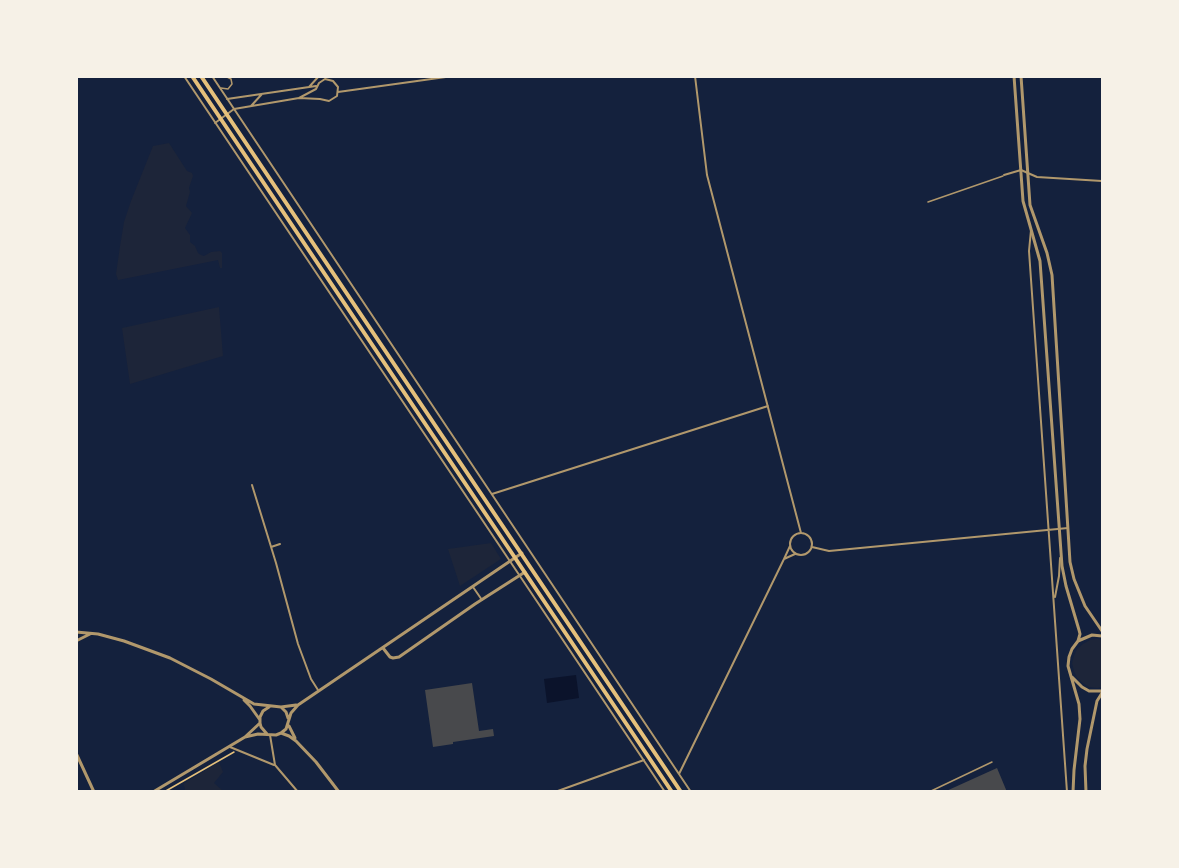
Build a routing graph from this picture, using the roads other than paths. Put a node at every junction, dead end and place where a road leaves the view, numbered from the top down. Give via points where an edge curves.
1 (184, 76) edge
2 (192, 76) edge
3 (201, 76) edge
4 (212, 76) edge
5 (225, 76) edge
6 (453, 76) edge
7 (695, 76) edge
8 (1014, 76) edge
9 (1021, 76) edge
10 (321, 78) edge
11 (309, 87) junction
12 (220, 88) junction
13 (316, 88) junction
14 (338, 92) junction
15 (262, 94) junction
16 (299, 98) junction
17 (227, 99) junction
18 (320, 99) junction
19 (251, 106) junction
20 (234, 109) junction
21 (226, 114) junction
22 (220, 119) junction
23 (215, 123) junction
24 (1021, 170) junction
25 (1027, 173) junction
26 (1004, 175) joint
27 (1102, 181) edge
28 (927, 202) dead end
29 (1031, 228) junction
30 (768, 406) junction
31 (252, 485) dead end
32 (492, 494) junction
33 (1059, 528) junction
34 (1068, 528) junction
35 (1049, 529) junction
36 (801, 533) junction
37 (280, 544) dead end
38 (790, 546) junction
39 (812, 547) junction
40 (271, 548) junction
41 (528, 549) junction
42 (1060, 549) junction
43 (522, 554) junction
44 (795, 554) junction
45 (515, 558) junction
46 (784, 559) junction
47 (510, 561) junction
48 (525, 572) junction
49 (519, 576) junction
50 (473, 587) junction
51 (482, 600) junction
52 (1054, 602) junction
53 (1102, 631) edge
54 (76, 632) edge
55 (91, 634) junction
56 (1102, 636) edge
57 (76, 641) edge
58 (1078, 641) junction
59 (382, 648) junction
60 (1071, 676) junction
61 (319, 691) junction
62 (1102, 692) edge
63 (240, 697) junction
64 (298, 705) junction
65 (274, 706) junction
66 (281, 707) junction
67 (288, 718) junction
68 (260, 721) junction
69 (288, 724) junction
70 (268, 734) junction
71 (281, 734) junction
72 (245, 737) junction
73 (296, 741) junction
74 (230, 747) junction
75 (76, 753) edge
76 (644, 760) junction
77 (992, 762) dead end
78 (275, 765) junction
79 (679, 774) junction
80 (94, 792) edge
81 (153, 792) edge
82 (298, 792) edge
83 (339, 792) edge
84 (555, 792) edge
85 (665, 792) edge
86 (672, 792) edge
87 (681, 792) edge
88 (691, 792) edge
89 (929, 792) edge
90 (1067, 792) edge
91 (1073, 792) edge
92 (1086, 792) edge

1 - 23 street
2 - 22 main road
3 - 21 main road
4 - 12 street
5 - 12 lane via 231,79 231,87
6 - 14 street
7 - 30 street via 707,175
8 - 24 street
9 - 25 street
10 - 11 street
10 - 13 street
10 - 14 street via 333,81
11 - 13 street
11 - 15 street
12 - 17 street
13 - 16 street
13 - 18 street
14 - 18 street via 333,100
15 - 17 street
15 - 19 street
16 - 18 street
16 - 19 street
17 - 20 street
19 - 20 street
20 - 21 street
20 - 32 street
21 - 22 street
21 - 43 main road
22 - 23 street
22 - 45 main road
23 - 47 street
24 - 25 street
24 - 26 street
24 - 29 street via 1023,201
25 - 27 street
25 - 34 street via 1031,210 1052,275
26 - 28 lane
29 - 33 street via 1040,261
29 - 35 street via 1029,251
30 - 32 street
30 - 36 street
31 - 40 street
32 - 41 street
33 - 34 street
33 - 35 street
33 - 42 street
34 - 53 street via 1074,579 1087,610
35 - 39 street via 829,551
35 - 52 street
36 - 38 street via 792,537
36 - 39 street via 809,537
37 - 40 street
38 - 44 street
38 - 46 street
39 - 44 street via 803,555
40 - 61 street via 298,644
41 - 43 street
41 - 79 street
42 - 52 street
42 - 58 street via 1080,634
43 - 45 street
43 - 87 main road
44 - 46 street
45 - 47 street
45 - 48 main road
46 - 79 street
47 - 49 street
47 - 50 street
48 - 49 street
48 - 86 main road
49 - 51 street
49 - 76 street
50 - 51 street
50 - 59 street
51 - 59 street via 399,657 390,657
52 - 90 street
54 - 55 street
55 - 57 street
55 - 63 street via 170,658
56 - 58 street via 1092,635
58 - 60 street via 1069,657
59 - 61 street
60 - 62 street via 1089,691
60 - 91 street via 1080,719
61 - 64 street
62 - 92 street via 1088,740
63 - 65 street via 254,704
63 - 68 street
64 - 66 street
64 - 67 street
65 - 66 street
65 - 68 street via 263,711
66 - 67 street
67 - 69 street
68 - 70 street
68 - 72 street
69 - 71 street
69 - 73 street
70 - 71 street
70 - 72 street
70 - 78 street
71 - 73 street
72 - 74 street
73 - 83 street
74 - 78 street
74 - 81 street
75 - 80 street
76 - 84 street
76 - 85 street
77 - 89 lane
78 - 82 street
79 - 88 street

